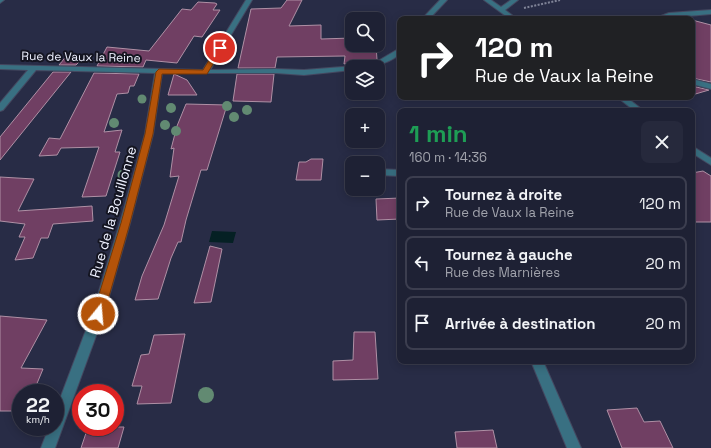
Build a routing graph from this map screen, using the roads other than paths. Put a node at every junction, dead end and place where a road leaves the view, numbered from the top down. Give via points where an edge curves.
1 (249, 0) edge
2 (444, 0) edge
3 (487, 0) edge
4 (516, 0) edge
5 (501, 10) junction
6 (710, 12) edge
7 (428, 16) edge
8 (510, 16) edge
9 (666, 16) edge
10 (397, 53) edge
11 (385, 61) edge
12 (0, 68) edge
13 (34, 68) junction
14 (345, 69) edge
15 (159, 72) junction
16 (205, 72) junction
17 (695, 82) edge
18 (711, 87) edge
19 (625, 100) edge
20 (0, 108) edge
21 (636, 108) edge
22 (695, 151) edge
23 (711, 162) edge
24 (385, 172) edge
25 (397, 173) edge
26 (538, 364) edge
27 (48, 448) edge
28 (574, 448) edge

1 - 16 street
2 - 7 street
3 - 5 street
4 - 5 street
5 - 8 street
6 - 9 street
10 - 11 street
12 - 13 street, Rue de Vaux la Reine
13 - 15 street, Rue de Vaux la Reine
13 - 20 street
14 - 16 street, Rue de Vaux la Reine via 284,73
15 - 16 street, Rue de Vaux la Reine
15 - 27 street, Rue de la Bouillonne via 149,134 123,231 98,314
17 - 18 street
19 - 21 street
22 - 23 street
24 - 25 street
26 - 28 street

